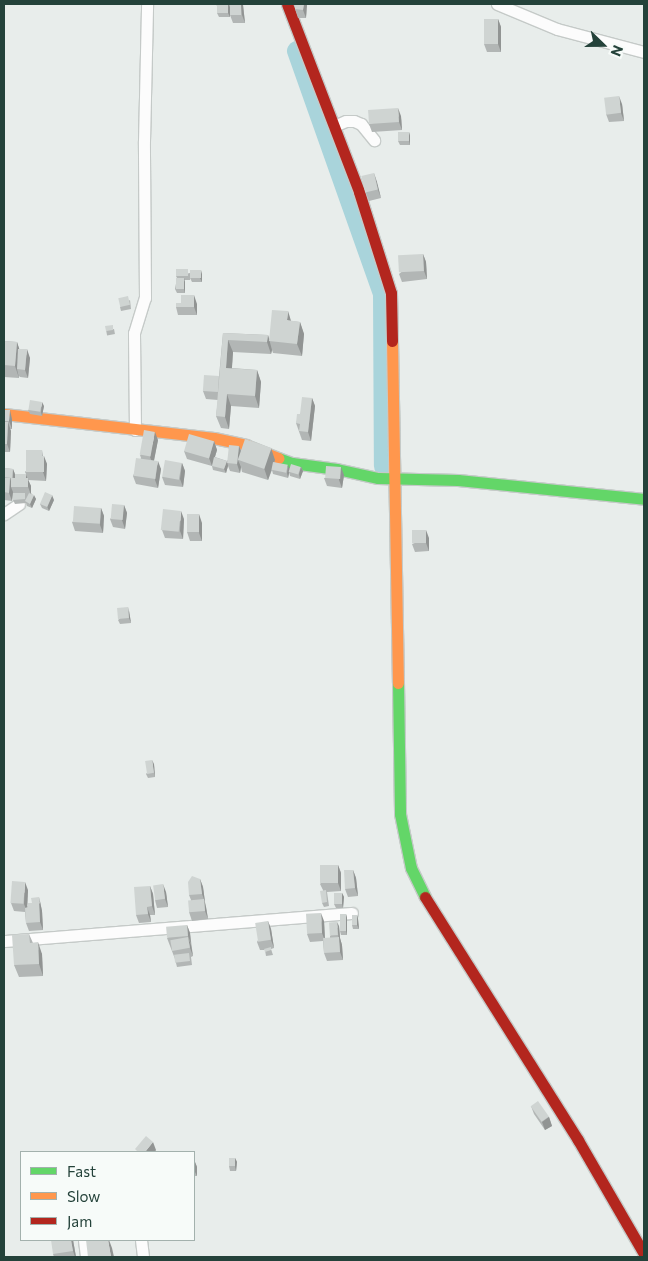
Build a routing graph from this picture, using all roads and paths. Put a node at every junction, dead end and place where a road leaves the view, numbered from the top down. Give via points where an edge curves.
1 (147, 4) edge
2 (287, 4) edge
3 (497, 4) edge
4 (644, 52) edge
5 (334, 126) junction
6 (374, 140) dead end
7 (4, 414) edge
8 (135, 430) junction
9 (395, 478) junction
10 (644, 499) edge
11 (19, 504) edge
12 (4, 514) edge
13 (352, 913) edge
14 (4, 940) edge
15 (84, 1241) edge
16 (141, 1241) edge
17 (644, 1254) edge
18 (86, 1257) edge
19 (143, 1257) edge

1 - 8 street via 145,289 144,306 133,340
2 - 5 street
3 - 4 street via 557,29
5 - 6 street via 354,121 361,124
5 - 9 street via 391,293
7 - 8 street
8 - 9 street via 214,438 246,445 301,466
9 - 10 street via 458,480
9 - 17 street via 400,814 411,868 424,896 578,1140
11 - 12 street
13 - 14 street
15 - 18 street
16 - 19 street

